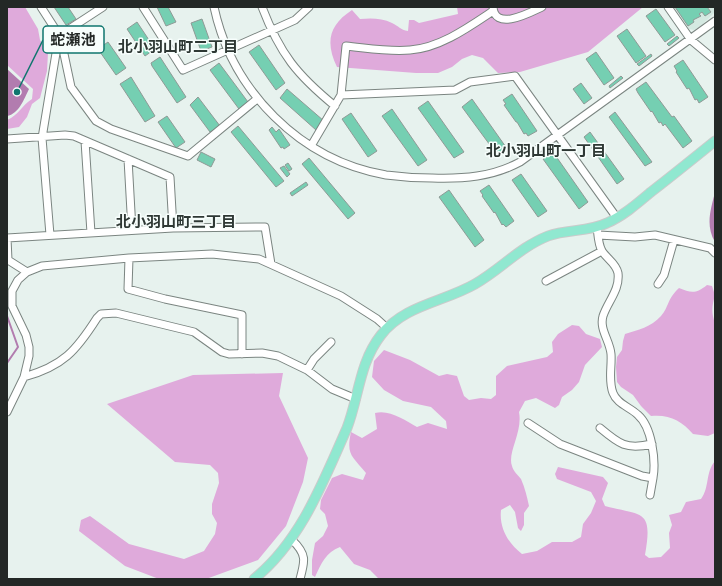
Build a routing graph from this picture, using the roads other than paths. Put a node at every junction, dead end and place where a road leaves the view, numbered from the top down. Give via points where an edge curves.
1 (41, 7) edge
2 (103, 7) edge
3 (142, 7) edge
4 (214, 7) edge
5 (262, 7) edge
6 (542, 7) edge
7 (668, 7) edge
8 (308, 8) edge
9 (493, 9) edge
10 (715, 21) edge
11 (272, 31) junction
12 (61, 34) junction
13 (691, 40) junction
14 (227, 50) junction
15 (715, 60) edge
16 (341, 95) junction
17 (258, 99) junction
18 (335, 106) junction
19 (558, 136) junction
20 (42, 138) junction
21 (7, 140) edge
22 (85, 141) junction
23 (715, 141) edge
24 (311, 146) junction
25 (128, 159) junction
26 (617, 218) junction
27 (173, 228) junction
28 (132, 230) junction
29 (598, 231) junction
30 (91, 232) junction
31 (50, 235) junction
32 (7, 238) edge
33 (674, 240) junction
34 (602, 250) junction
35 (715, 253) edge
36 (129, 258) junction
37 (272, 264) junction
38 (28, 272) junction
39 (546, 281) dead end
40 (658, 284) dead end
41 (387, 328) junction
42 (331, 342) dead end
43 (242, 354) junction
44 (307, 370) junction
45 (24, 377) junction
46 (356, 399) junction
47 (7, 412) edge
48 (528, 423) dead end
49 (600, 428) dead end
50 (652, 444) junction
51 (653, 478) junction
52 (650, 495) dead end
53 (292, 540) junction
54 (254, 579) edge
55 (300, 579) edge

1 - 12 street
2 - 12 street
3 - 14 street via 183,70
4 - 14 street
5 - 11 street
6 - 9 street via 516,19 504,18
7 - 13 street
8 - 11 street via 295,20
9 - 16 street via 460,32 421,48 400,50 346,46
10 - 13 street
11 - 14 street
11 - 18 street via 289,62
12 - 17 street via 65,40 64,54 70,87 96,121 111,129 188,156
12 - 20 street
13 - 15 street
13 - 19 street
14 - 17 street via 241,77
16 - 18 street
16 - 19 street via 455,90 470,82 515,76
17 - 24 street via 270,114
18 - 24 street
19 - 24 street via 509,168 460,179 386,175 333,158
19 - 26 street
20 - 21 street
20 - 22 street via 65,135
20 - 31 street
22 - 25 street
22 - 30 street
23 - 26 main road
25 - 27 street via 170,177
25 - 28 street
26 - 29 main road
27 - 28 street
27 - 37 street via 265,227
28 - 30 street
29 - 33 street via 635,238 655,235
29 - 34 street
29 - 41 main road via 561,232 539,240 473,285 410,311
30 - 31 street
31 - 32 street
32 - 38 street via 8,260
33 - 35 street via 710,248
33 - 40 street via 664,274
34 - 39 street
34 - 50 street via 618,271 616,291 603,317 602,326 611,354 610,381 613,394 618,401 640,416
36 - 37 street via 212,254 237,256
36 - 38 street via 42,266
36 - 43 street via 128,289 242,315
37 - 41 street via 313,285 342,296
38 - 45 street via 18,280 12,291 12,306 29,347
41 - 46 main road via 366,360
42 - 44 street via 316,355
43 - 44 street via 262,353 278,356
43 - 45 street via 222,352 194,332 108,313 97,318 81,343 67,357 41,373
44 - 46 street via 332,389
45 - 47 street
46 - 53 main road via 338,449
48 - 51 street via 560,444
49 - 50 street via 618,443 630,447
50 - 51 street via 655,466
51 - 52 street
53 - 54 main road via 275,561
53 - 55 street via 303,553 304,562

